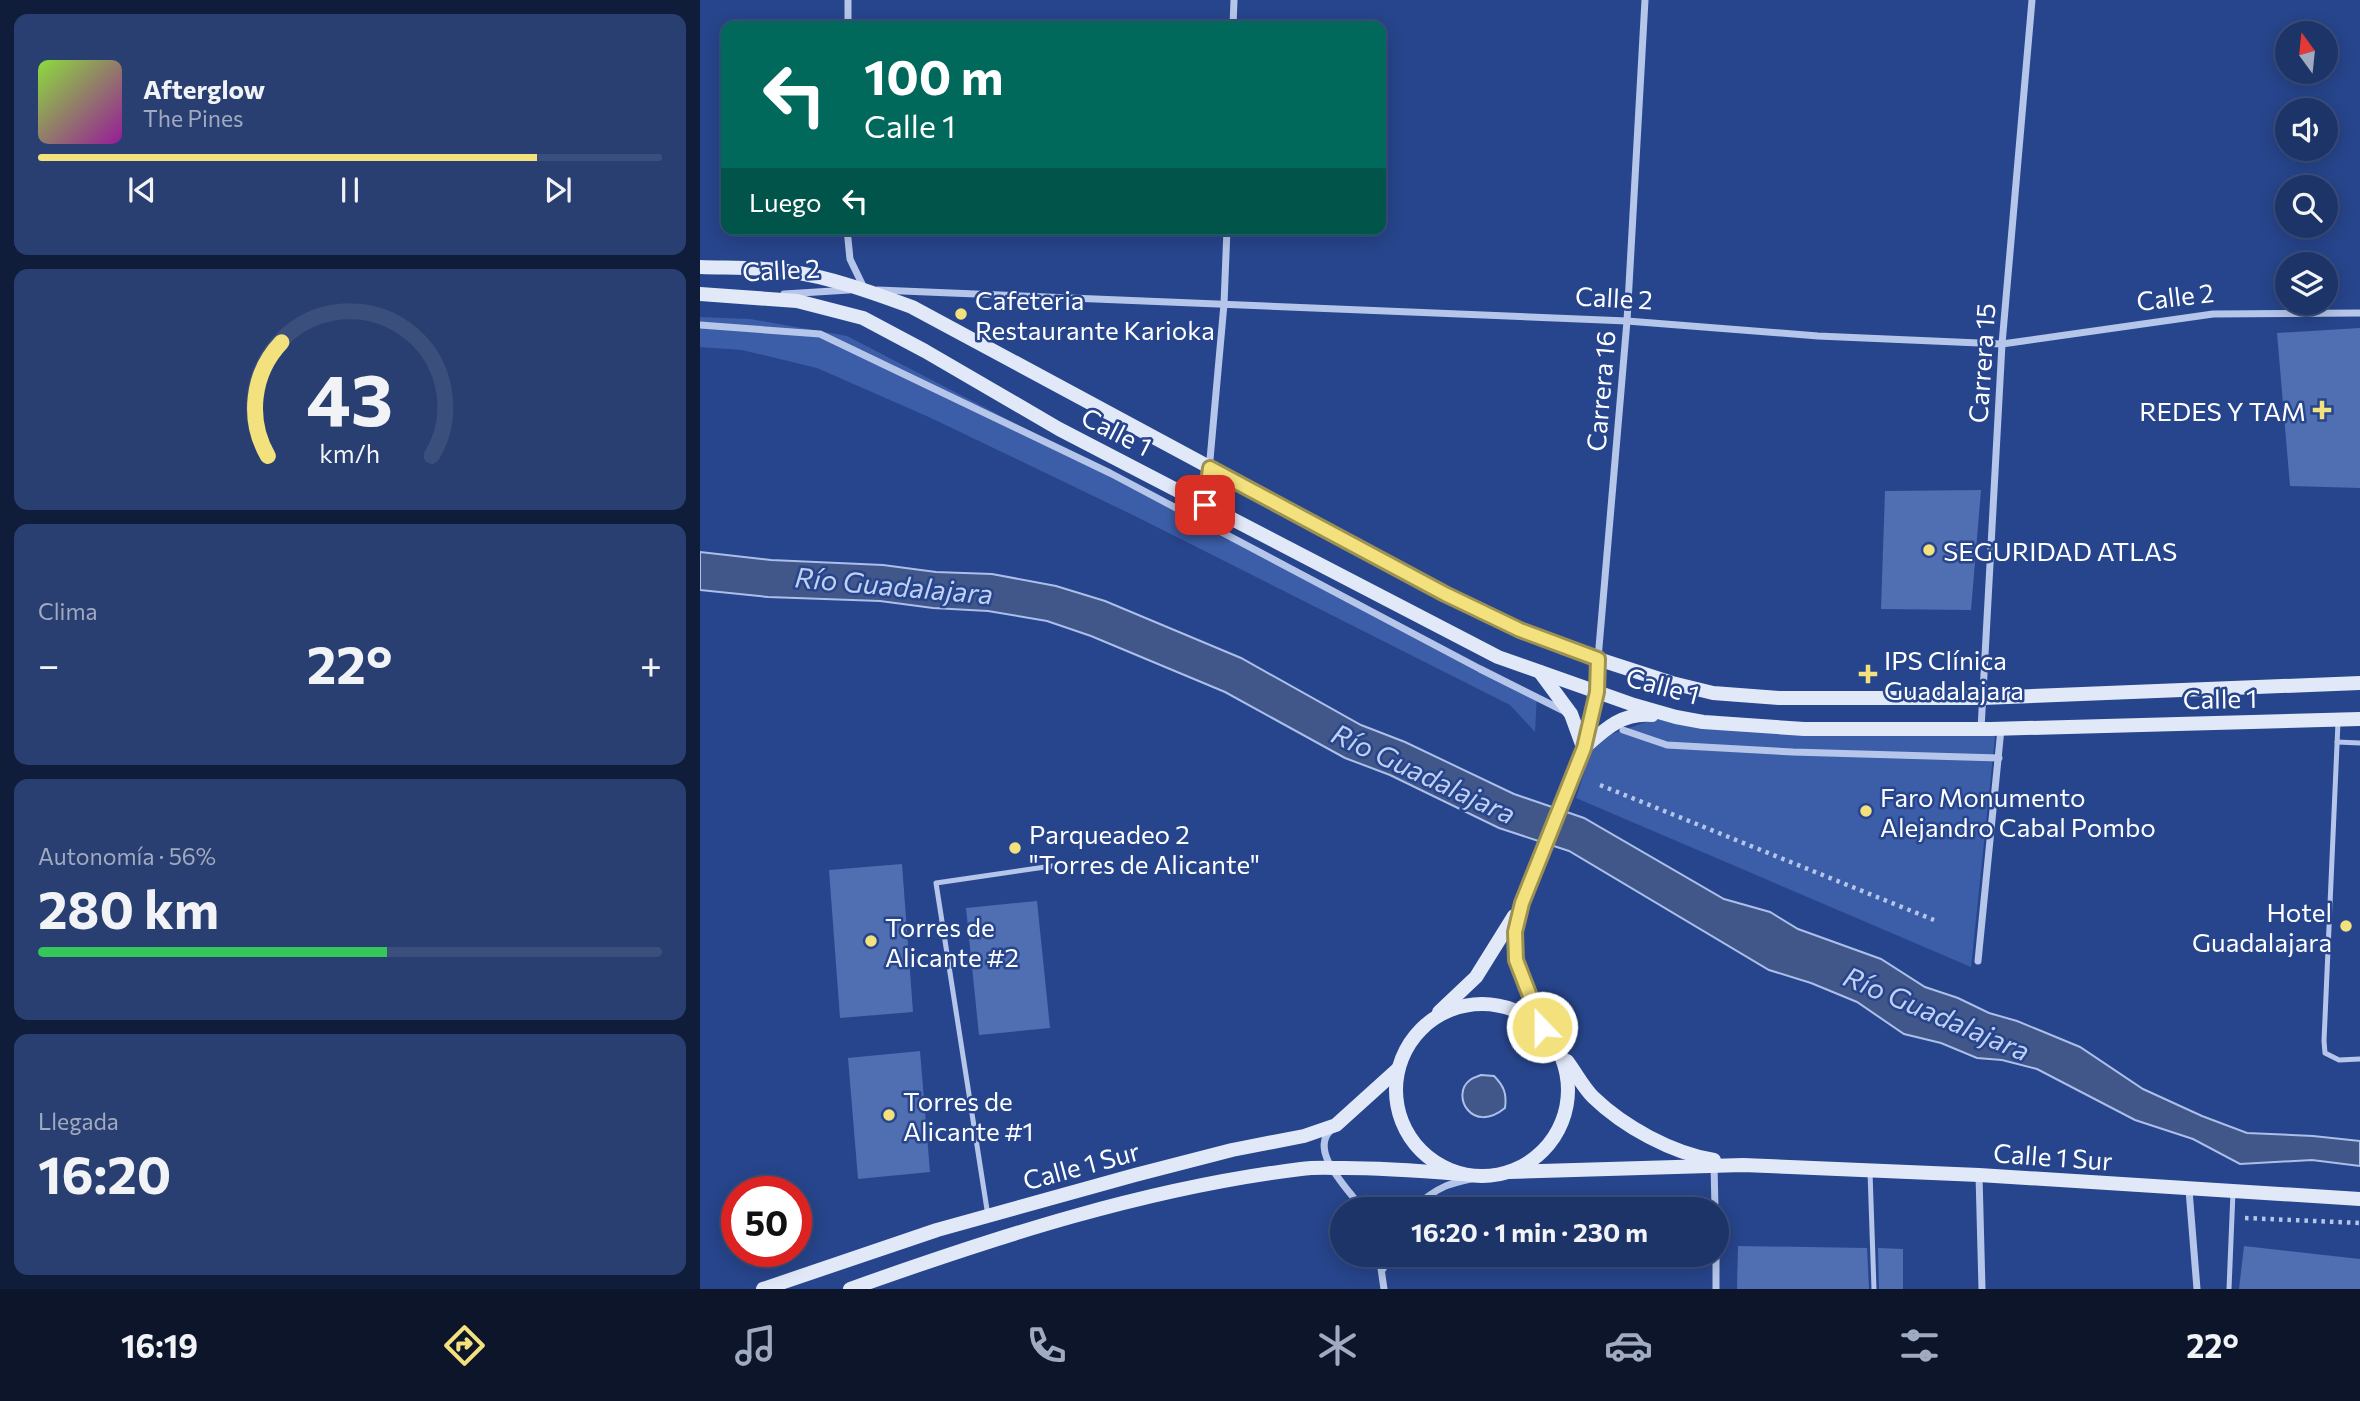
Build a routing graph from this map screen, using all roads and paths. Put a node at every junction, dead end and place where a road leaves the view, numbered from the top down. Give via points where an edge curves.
1 (848, 0) edge
2 (1234, 0) edge
3 (1645, 0) edge
4 (2032, 0) edge
5 (848, 21) edge
6 (1233, 21) edge
7 (848, 235) edge
8 (1227, 235) edge
9 (700, 267) edge
10 (864, 289) junction
11 (700, 294) edge
12 (752, 296) junction
13 (1224, 304) junction
14 (2360, 313) edge
15 (1628, 321) junction
16 (700, 325) edge
17 (2002, 344) junction
18 (1210, 468) junction
19 (1205, 505) junction
20 (1598, 659) junction
21 (1540, 672) junction
22 (2360, 683) edge
23 (1597, 692) junction
24 (1982, 698) junction
25 (1571, 714) junction
26 (1676, 717) junction
27 (2360, 719) edge
28 (2339, 720) junction
29 (2001, 728) junction
30 (1981, 729) junction
31 (1623, 730) dead end
32 (2337, 742) junction
33 (2360, 743) edge
34 (1583, 751) junction
35 (1998, 758) junction
36 (1600, 785) dead end
37 (1052, 866) dead end
38 (1522, 903) junction
39 (1934, 920) dead end
40 (1978, 961) dead end
41 (1427, 1023) junction
42 (1542, 1027) junction
43 (1559, 1051) junction
44 (2360, 1059) edge
45 (1398, 1069) junction
46 (1336, 1125) junction
47 (1714, 1163) junction
48 (1330, 1168) junction
49 (1509, 1172) junction
50 (1870, 1172) junction
51 (1461, 1174) junction
52 (1979, 1175) junction
53 (1485, 1176) junction
54 (2189, 1189) junction
55 (2233, 1192) junction
56 (1354, 1197) edge
57 (1426, 1197) edge
58 (1715, 1197) edge
59 (2360, 1199) edge
60 (988, 1216) junction
61 (2236, 1217) dead end
62 (2360, 1223) edge
63 (1382, 1267) edge
64 (1384, 1267) edge
65 (1716, 1267) edge
66 (1383, 1270) junction
67 (762, 1289) edge
68 (850, 1289) edge
69 (1384, 1289) edge
70 (1716, 1289) edge
71 (1874, 1289) edge
72 (1982, 1289) edge
73 (2197, 1289) edge
74 (2230, 1289) edge

1 - 5 street
2 - 6 street
3 - 15 street, Carrera 16
4 - 17 street, Carrera 15
7 - 10 street via 850,259
8 - 13 street
9 - 10 main road, Calle 2 via 785,271
10 - 12 street, Calle 2
10 - 13 street, Calle 2
10 - 18 main road, Calle 1 via 912,307
11 - 12 main road, Calle 2
12 - 19 main road, Calle 1 via 797,301 863,318
13 - 15 street, Calle 2
13 - 18 street
14 - 17 street, Calle 2 via 2213,314
15 - 17 street, Calle 2 via 1831,337
15 - 20 street, Carrera 16
16 - 25 street via 820,334 1110,473
17 - 24 street, Carrera 15
18 - 19 street
18 - 20 main road, Calle 1 via 1445,594 1520,630
19 - 21 main road, Calle 1 via 1498,656
20 - 23 main road
20 - 24 main road, Calle 1 via 1713,693 1779,698
21 - 23 main road, Calle 1
21 - 25 main road
22 - 24 main road, Calle 1
23 - 26 main road, Calle 1
23 - 34 main road
24 - 30 street, Carrera 15
25 - 34 main road
26 - 30 main road, Calle 1 via 1804,729
26 - 34 main road via 1636,713 1611,724
27 - 28 main road, Calle 1
28 - 29 main road, Calle 1
28 - 32 lane
29 - 30 main road, Calle 1
29 - 35 street
31 - 35 street via 1667,746
32 - 33 lane
32 - 44 lane via 2324,1041 2325,1053 2339,1060
34 - 38 main road
35 - 40 street
36 - 39 path
37 - 60 lane via 936,883
38 - 41 main road via 1476,977
38 - 42 main road via 1515,932 1516,960
41 - 42 main road via 1469,1005 1494,1005 1523,1014
41 - 45 main road via 1412,1039
42 - 43 main road
43 - 47 main road, Calle 1 Sur via 1593,1096 1618,1117 1668,1147
43 - 49 main road via 1567,1075 1561,1126 1541,1153
45 - 46 main road, Calle 1 Sur
45 - 51 main road via 1395,1097 1402,1124 1418,1149 1439,1166
46 - 48 street via 1326,1136
46 - 60 main road, Calle 1 Sur
47 - 49 main road, Calle 1 Sur
47 - 50 main road, Calle 1 Sur
47 - 58 street
48 - 51 main road, Calle 1 Sur
48 - 56 street
48 - 68 main road, Calle 1 Sur via 1304,1168 1094,1209
49 - 53 main road
50 - 52 main road, Calle 1 Sur
50 - 71 lane
51 - 53 main road
52 - 54 main road, Calle 1 Sur
52 - 72 street
53 - 57 street via 1448,1183
54 - 55 main road, Calle 1 Sur
54 - 73 street
55 - 59 main road, Calle 1 Sur
55 - 74 lane
60 - 67 main road, Calle 1 Sur
61 - 62 path
63 - 66 street
64 - 66 street
65 - 70 street
66 - 69 street

